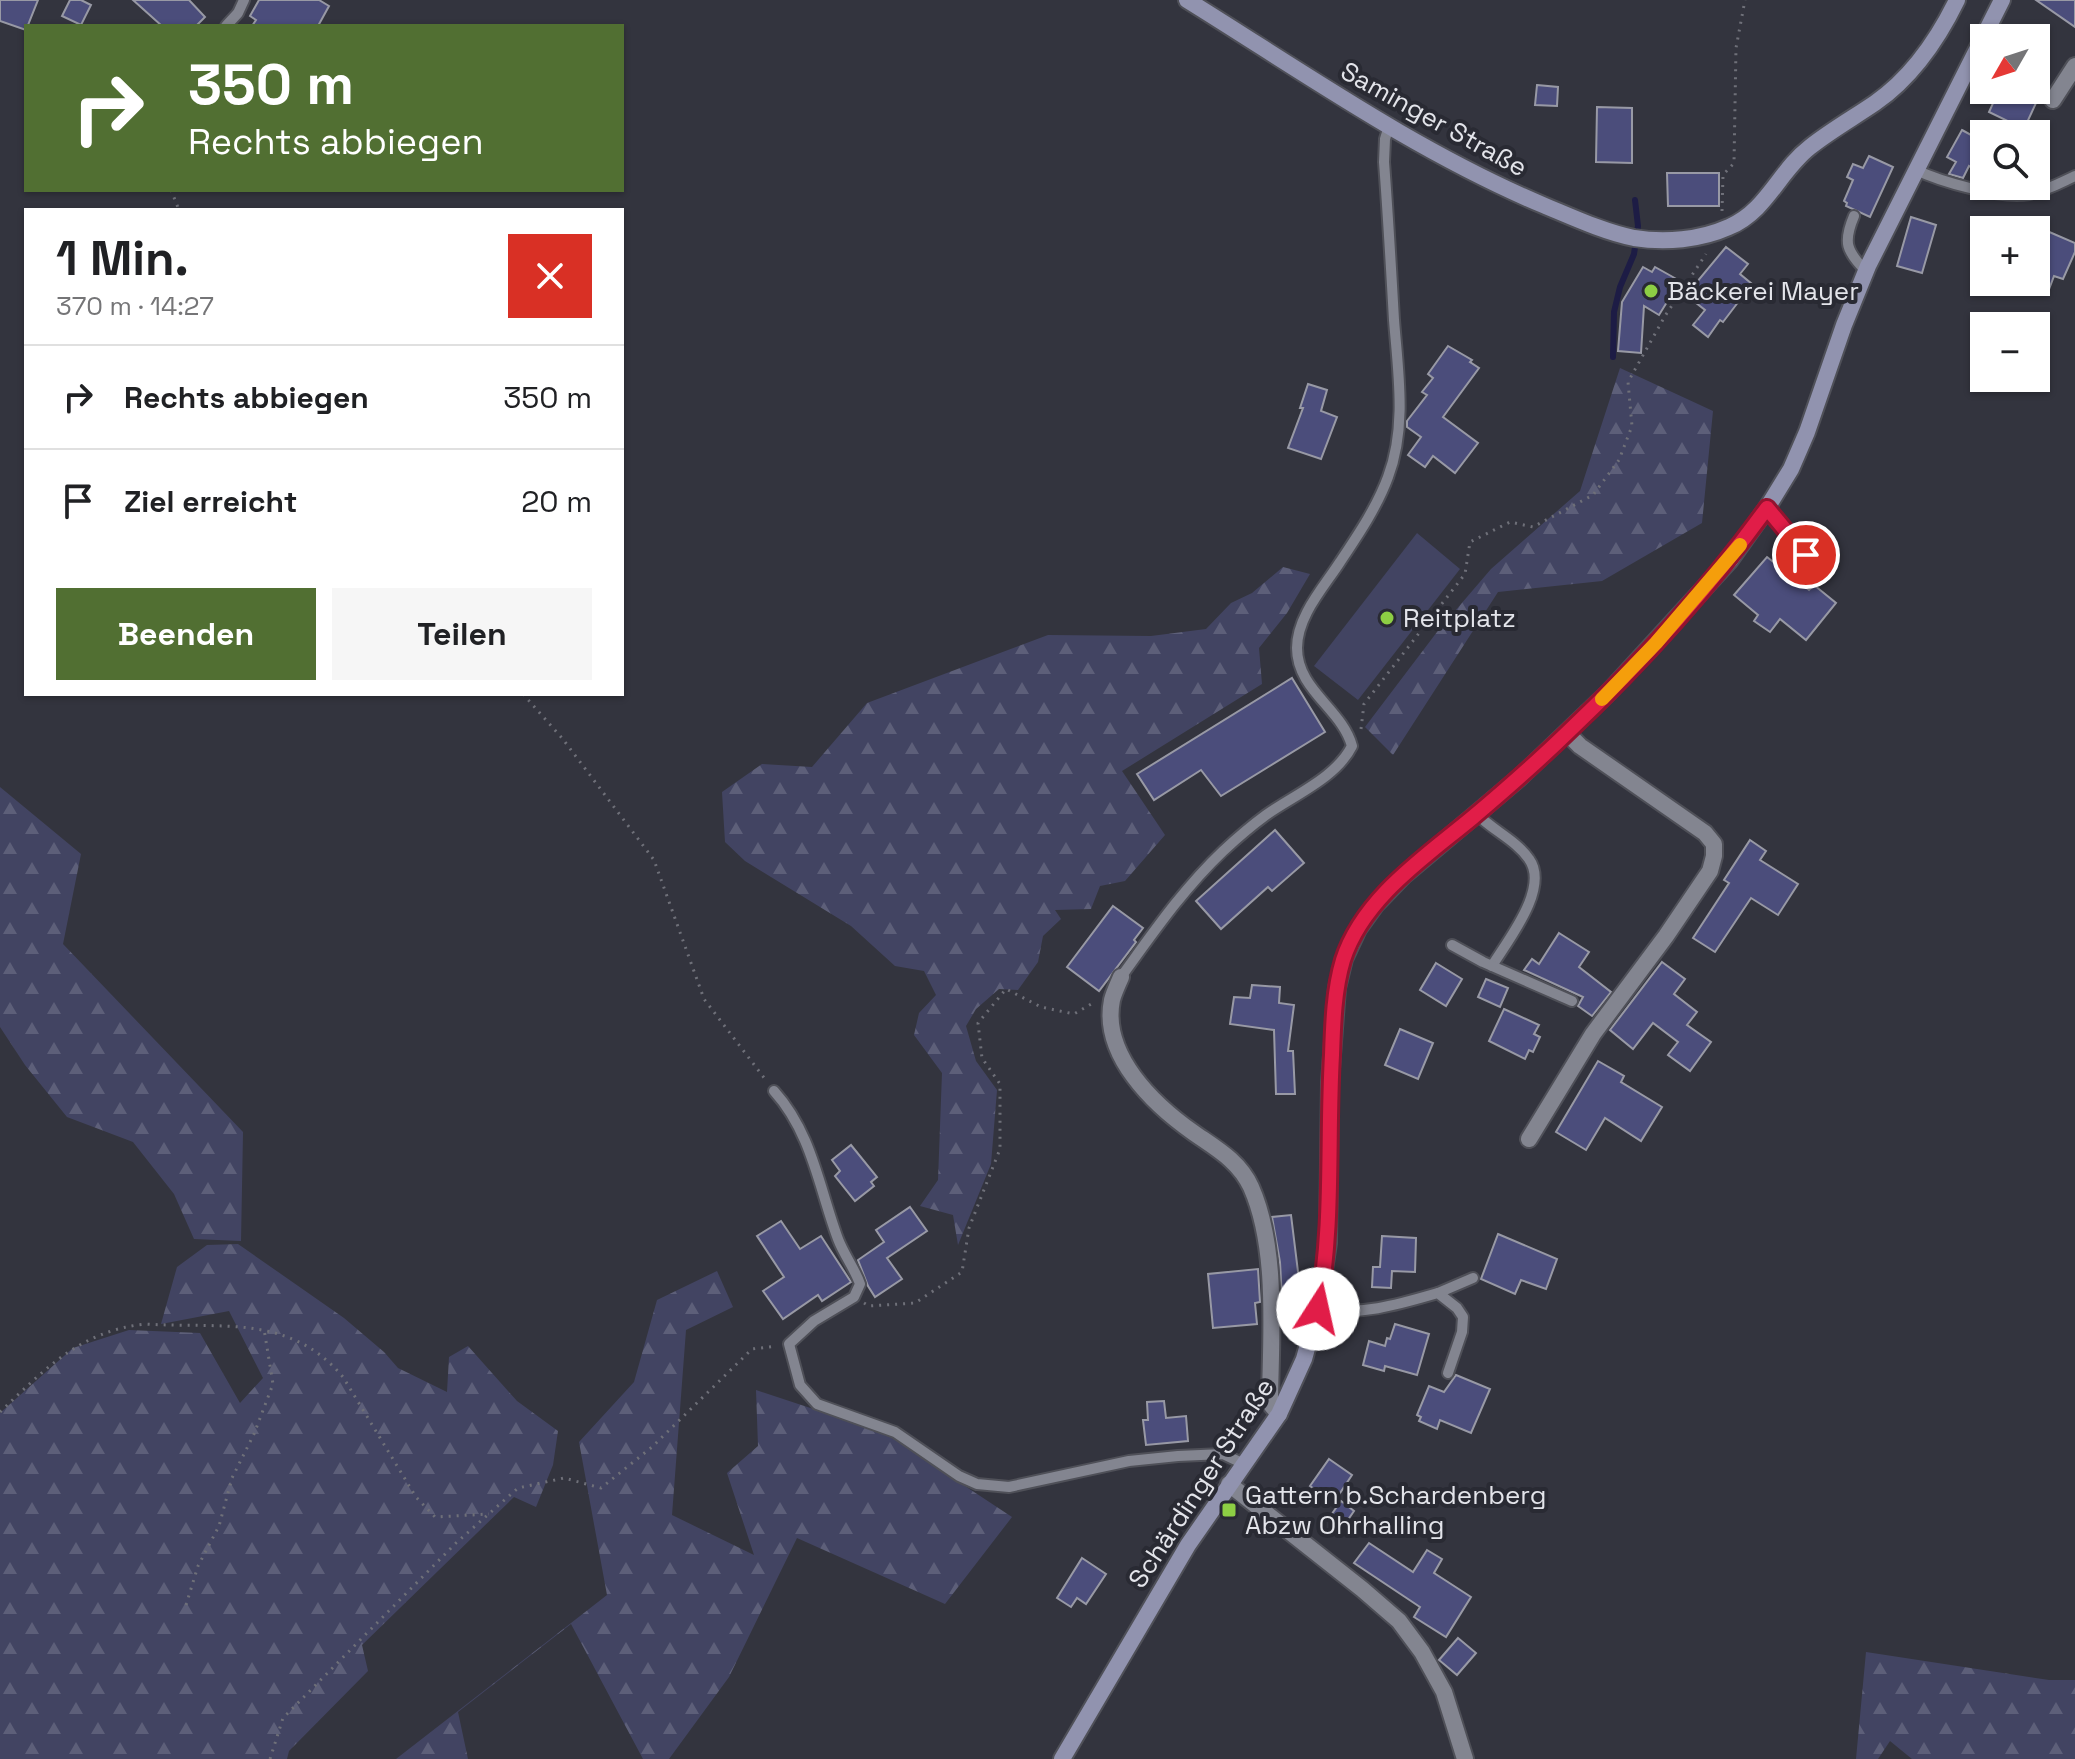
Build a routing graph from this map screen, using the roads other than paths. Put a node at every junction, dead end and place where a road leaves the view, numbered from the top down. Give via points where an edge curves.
1 (244, 0) edge
2 (1187, 0) edge
3 (1957, 0) edge
4 (2002, 0) edge
5 (228, 24) edge
6 (2075, 66) edge
7 (2053, 100) dead end
8 (1389, 126) junction
9 (1914, 169) junction
10 (2075, 176) edge
11 (1854, 216) dead end
12 (1866, 271) junction
13 (1767, 508) junction
14 (1808, 570) dead end
15 (1567, 733) junction
16 (1477, 814) junction
17 (1452, 945) dead end
18 (1492, 966) junction
19 (1121, 977) joint
20 (1572, 1001) dead end
21 (774, 1091) road end
22 (1529, 1139) dead end
23 (1473, 1278) dead end
24 (1438, 1293) junction
25 (1318, 1309) junction
26 (1448, 1373) dead end
27 (1279, 1414) junction
28 (1244, 1464) junction
29 (1229, 1484) junction
30 (1062, 1759) edge
31 (1465, 1759) edge

1 - 5 lane
2 - 8 main road, Saminger Straße
3 - 8 main road, Saminger Straße via 1915,67 1799,156 1748,217 1682,240 1618,234 1492,183
4 - 9 main road, Schärdinger Straße
6 - 7 street
8 - 19 lane via 1384,162 1400,402 1394,454 1373,509 1306,614 1297,637 1299,664 1309,684 1352,746 1346,759 1223,852 1182,894
9 - 10 lane via 1955,185 2027,195
9 - 12 main road, Schärdinger Straße
11 - 12 lane via 1846,239 1852,257
12 - 13 main road, Schärdinger Straße via 1807,432
13 - 14 lane via 1806,555
13 - 15 main road, Schärdinger Straße via 1709,584
15 - 16 main road, Schärdinger Straße
15 - 22 street via 1705,833 1714,844 1714,856 1710,871 1593,1034
16 - 18 lane via 1519,848 1535,871 1534,892
16 - 25 main road, Schärdinger Straße via 1376,904 1344,959 1334,1020 1328,1243
17 - 18 lane
18 - 20 lane
19 - 27 street via 1111,1020 1126,1064 1169,1114 1228,1156 1251,1187 1265,1241 1270,1398
21 - 28 lane via 806,1138 839,1241 860,1284 854,1297 789,1344 800,1385 817,1404 895,1432 977,1484 1009,1487 1178,1456 1223,1454
23 - 24 lane
24 - 25 lane via 1384,1309
24 - 26 lane via 1463,1317
25 - 27 main road, Schärdinger Straße via 1304,1359
27 - 28 main road, Schärdinger Straße
28 - 29 main road, Schärdinger Straße
29 - 30 main road, Schärdinger Straße
29 - 31 street via 1399,1621 1444,1692

